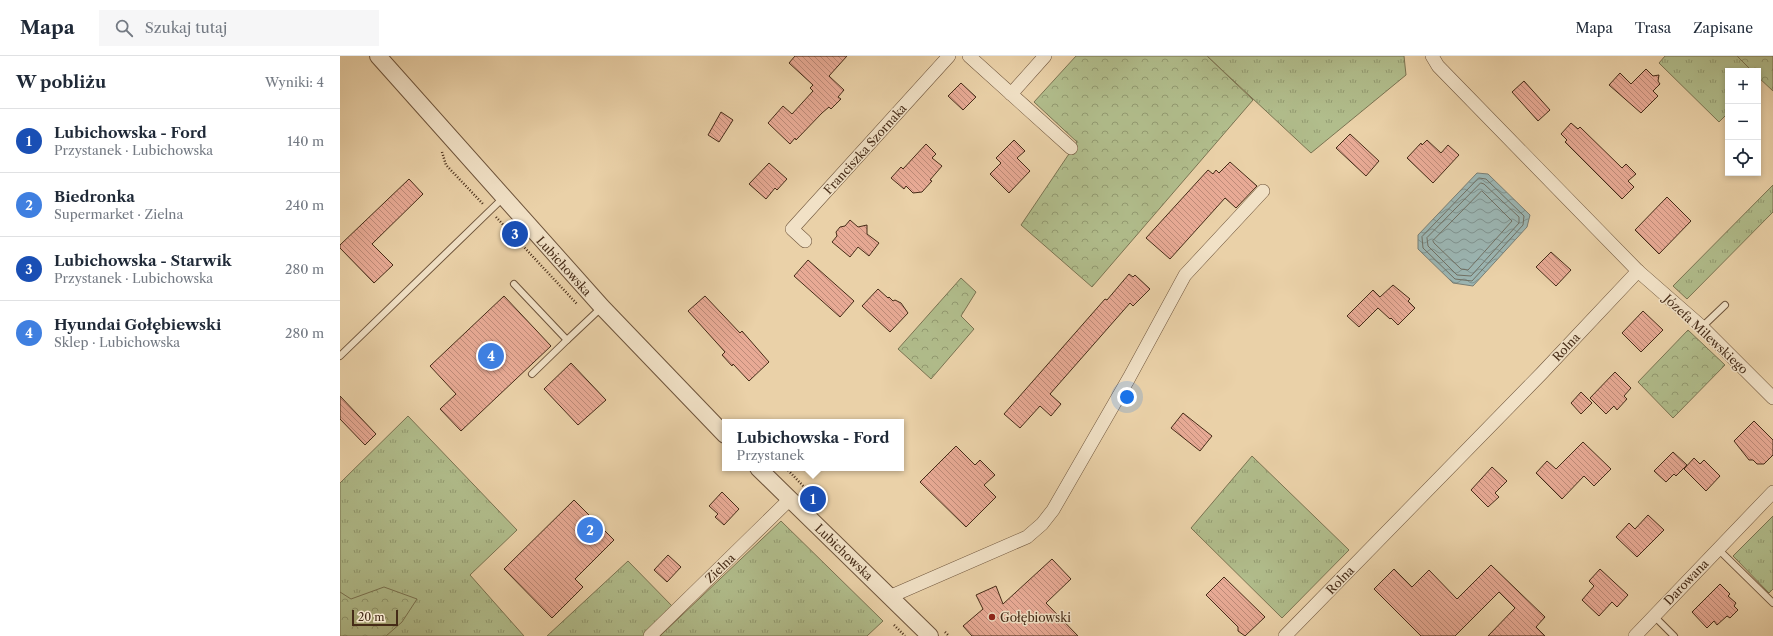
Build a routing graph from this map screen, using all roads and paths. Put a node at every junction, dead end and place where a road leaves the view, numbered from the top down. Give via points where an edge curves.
1 (378, 56) edge
2 (949, 56) edge
3 (969, 56) edge
4 (1045, 56) edge
5 (1432, 56) edge
6 (1011, 94) junction
7 (1071, 148) dead end
8 (1263, 191) dead end
9 (503, 198) junction
10 (805, 241) dead end
11 (1638, 271) junction
12 (514, 284) dead end
13 (1725, 305) dead end
14 (602, 307) junction
15 (1702, 327) junction
16 (567, 340) junction
17 (340, 356) edge
18 (532, 374) dead end
19 (1773, 398) edge
20 (722, 432) edge
21 (761, 471) edge
22 (1773, 492) edge
23 (790, 499) junction
24 (1718, 549) junction
25 (889, 597) junction
26 (1773, 603) edge
27 (1654, 616) junction
28 (650, 636) edge
29 (930, 636) edge
30 (1285, 636) edge
31 (1635, 636) edge
32 (1674, 636) edge

1 - 9 street, Lubichowska
2 - 10 street, Franciszka Szornaka via 792,229
3 - 6 street
4 - 6 street
5 - 11 street via 1438,66
6 - 7 street
8 - 25 street via 1185,275 1129,378 1053,510 1042,524 1027,537
9 - 14 street, Lubichowska
9 - 17 lane
11 - 15 street, Józefa Milewskiego
11 - 30 street, Rolna
12 - 16 lane
13 - 15 lane
14 - 16 lane
14 - 20 street, Lubichowska
15 - 19 street, Józefa Milewskiego
16 - 18 lane
21 - 23 street, Lubichowska
22 - 24 street, Darowana
23 - 25 street, Lubichowska
23 - 28 street, Zielna
24 - 26 lane, Darowana
24 - 27 street, Darowana
25 - 29 street, Lubichowska
27 - 31 street, Darowana
27 - 32 lane, Darowana

